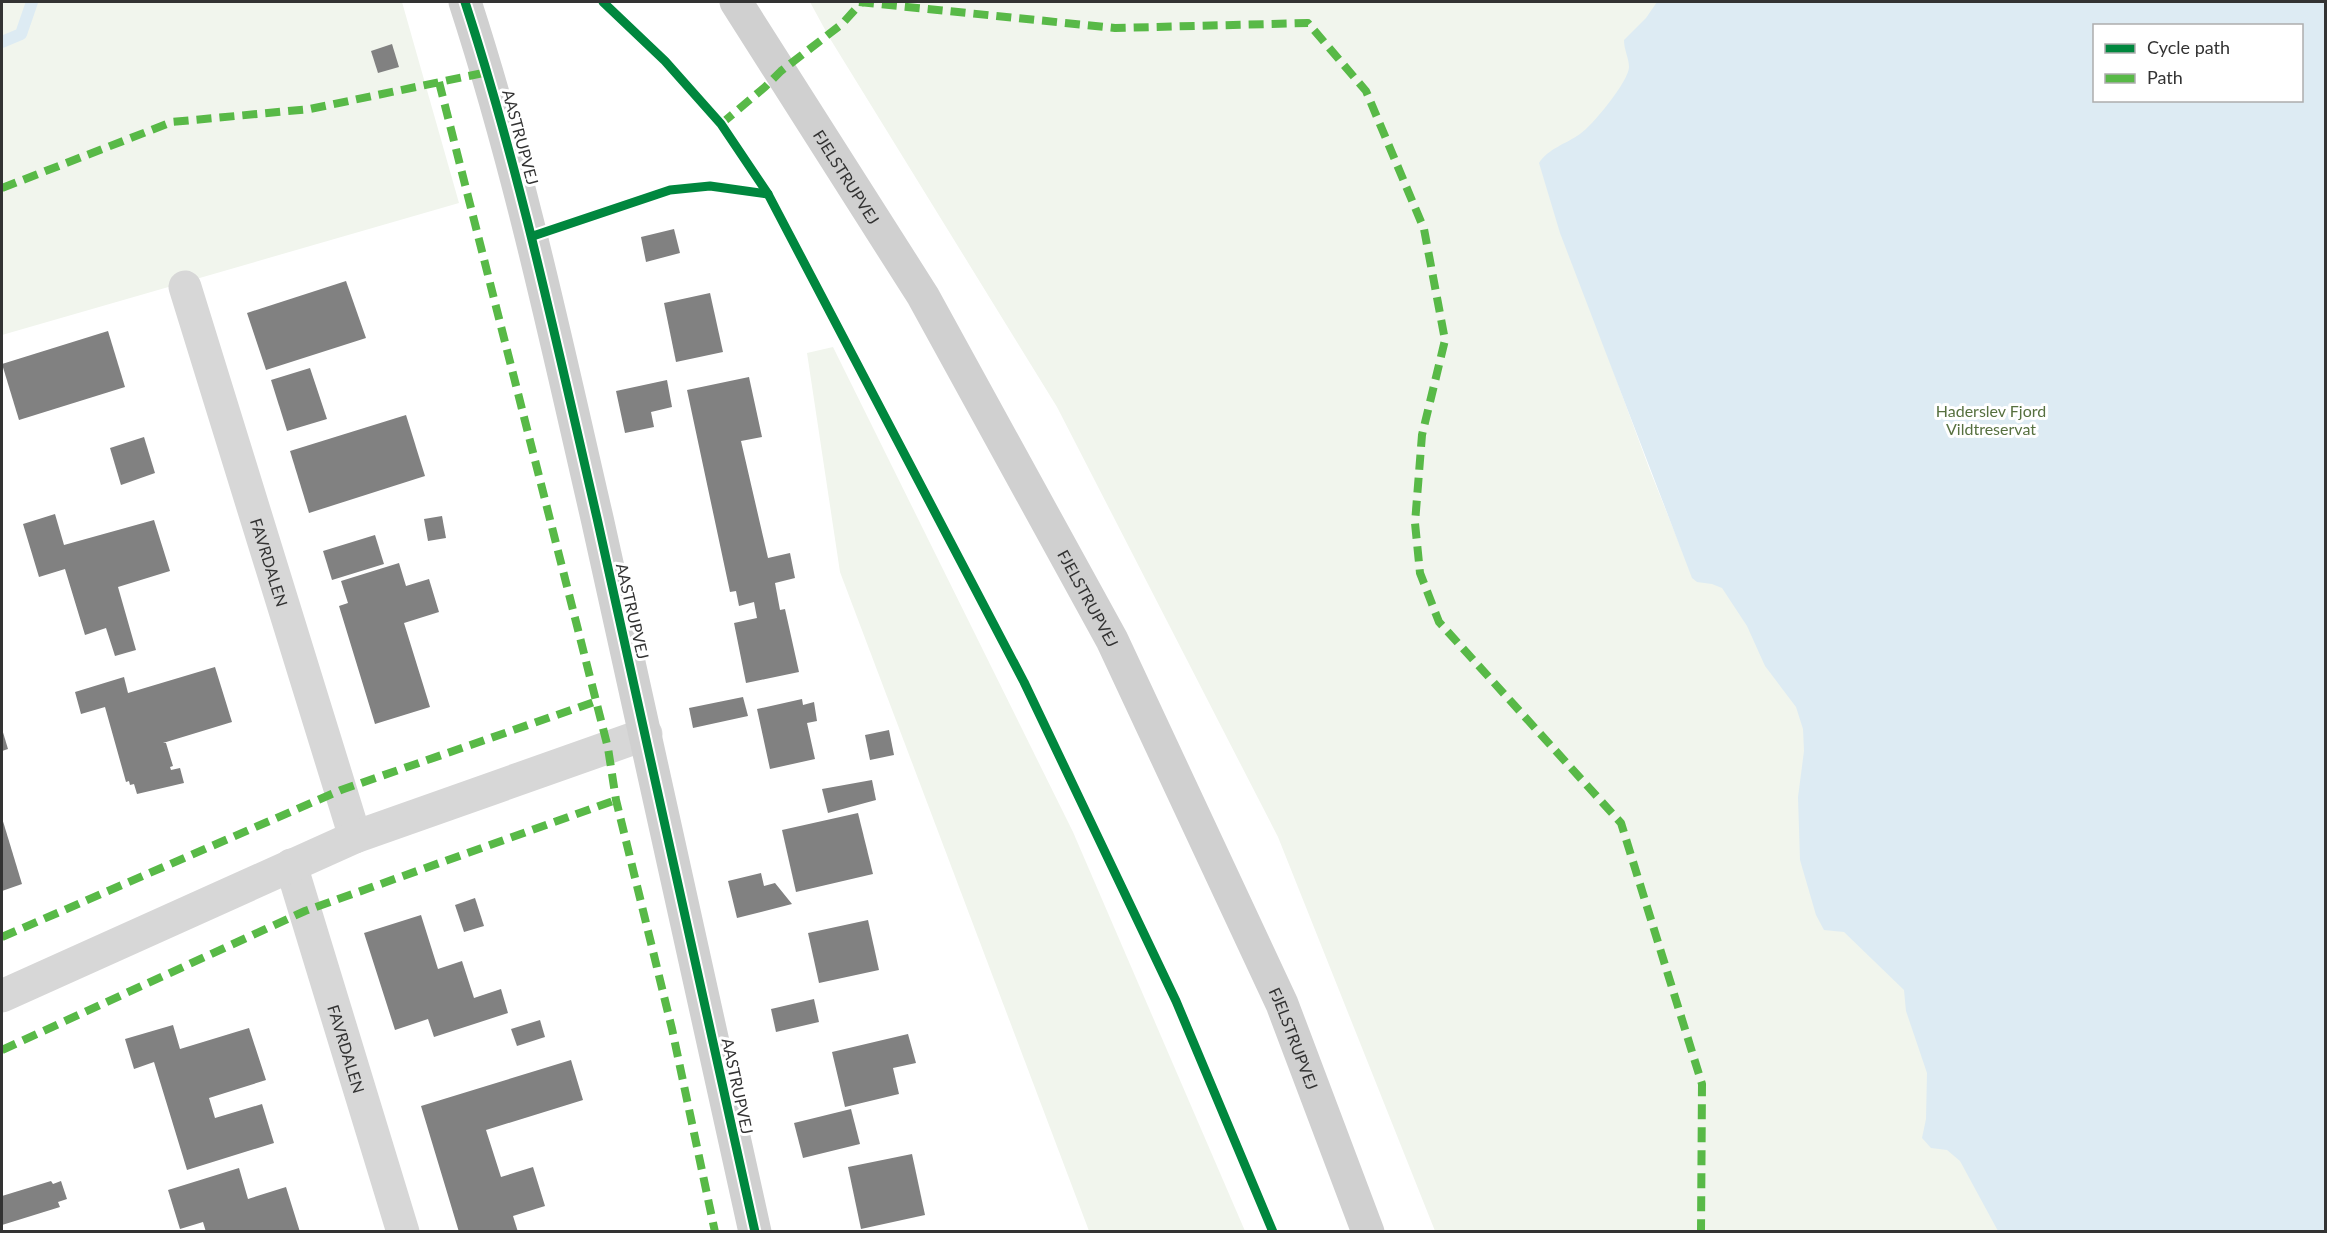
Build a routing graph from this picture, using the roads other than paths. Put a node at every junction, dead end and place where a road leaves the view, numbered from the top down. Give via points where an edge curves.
1 (465, 2) edge
2 (736, 2) edge
3 (184, 286) dead end
4 (646, 734) junction
5 (355, 837) junction
6 (291, 865) junction
7 (2, 996) edge
8 (403, 1232) edge
9 (754, 1232) edge
10 (1368, 1232) edge

1 - 4 street, AASTRUPVEJ via 533,236
2 - 10 street, FJELSTRUPVEJ via 923,296 1112,640 1282,1004
3 - 5 street, FAVRDALEN
4 - 5 street
4 - 9 street, AASTRUPVEJ
5 - 6 street
6 - 7 street
6 - 8 street, FAVRDALEN

